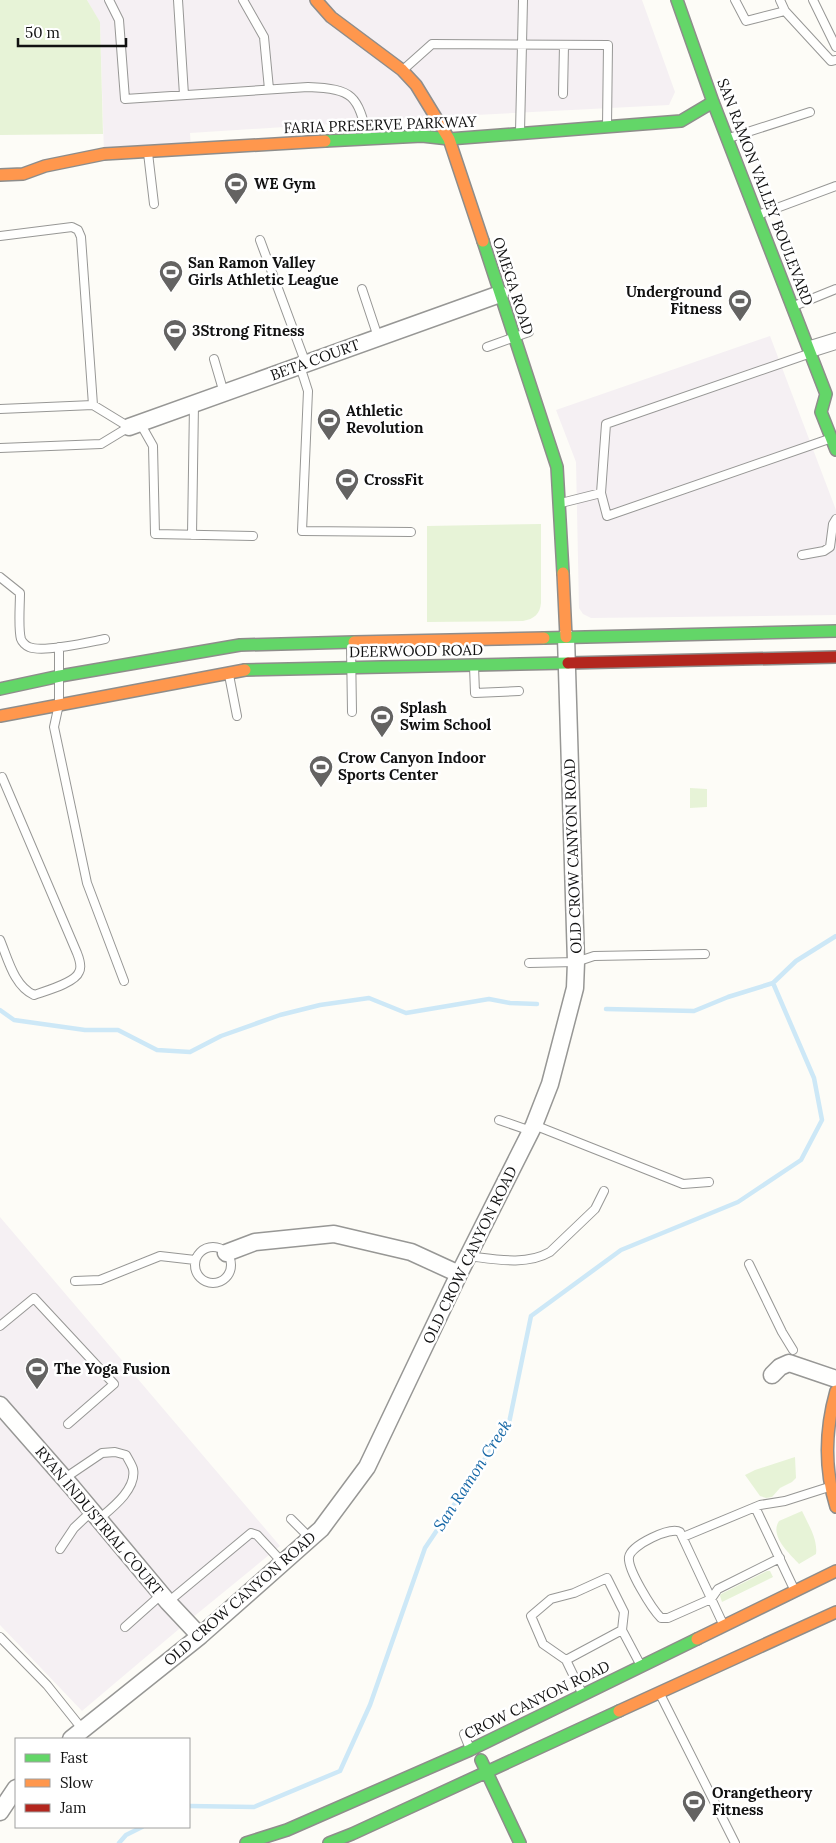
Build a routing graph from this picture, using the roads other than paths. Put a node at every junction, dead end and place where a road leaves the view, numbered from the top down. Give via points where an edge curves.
1 (109, 0) edge
2 (178, 0) edge
3 (242, 0) edge
4 (316, 0) edge
5 (522, 0) edge
6 (677, 0) edge
7 (735, 0) edge
8 (780, 0) edge
9 (813, 0) edge
10 (785, 11) junction
11 (522, 45) junction
12 (564, 45) junction
13 (836, 47) edge
14 (836, 60) edge
15 (402, 70) junction
16 (268, 89) junction
17 (563, 94) dead end
18 (184, 95) junction
19 (713, 102) junction
20 (810, 112) dead end
21 (607, 128) junction
22 (520, 134) junction
23 (449, 138) junction
24 (727, 139) junction
25 (369, 140) junction
26 (148, 151) junction
27 (21, 163) dead end
28 (45, 166) junction
29 (0, 175) edge
30 (836, 186) edge
31 (154, 204) dead end
32 (757, 215) junction
33 (0, 236) edge
34 (260, 240) dead end
35 (362, 289) dead end
36 (836, 289) edge
37 (500, 294) junction
38 (793, 306) junction
39 (529, 332) dead end
40 (836, 337) edge
41 (378, 338) junction
42 (514, 338) junction
43 (836, 346) edge
44 (487, 347) dead end
45 (810, 349) junction
46 (214, 359) dead end
47 (303, 365) junction
48 (224, 393) junction
49 (831, 397) edge
50 (194, 404) junction
51 (93, 405) junction
52 (0, 409) edge
53 (134, 425) junction
54 (834, 444) edge
55 (0, 448) edge
56 (601, 493) junction
57 (559, 503) junction
58 (836, 519) edge
59 (411, 532) dead end
60 (192, 535) junction
61 (253, 536) dead end
62 (802, 554) dead end
63 (0, 577) edge
64 (836, 631) edge
65 (566, 637) junction
66 (105, 639) dead end
67 (351, 641) junction
68 (59, 647) junction
69 (836, 657) edge
70 (566, 662) junction
71 (474, 664) junction
72 (351, 667) junction
73 (228, 673) junction
74 (60, 676) junction
75 (0, 689) edge
76 (518, 691) dead end
77 (59, 704) junction
78 (352, 712) dead end
79 (0, 716) edge
80 (236, 716) dead end
81 (0, 778) edge
82 (0, 940) edge
83 (705, 954) dead end
84 (576, 962) junction
85 (529, 963) dead end
86 (124, 981) dead end
87 (499, 1120) dead end
88 (533, 1128) junction
89 (709, 1182) dead end
90 (604, 1191) dead end
91 (226, 1253) junction
92 (468, 1256) junction
93 (195, 1260) junction
94 (749, 1264) dead end
95 (459, 1274) junction
96 (75, 1281) dead end
97 (0, 1326) edge
98 (793, 1350) dead end
99 (772, 1375) dead end
100 (836, 1379) edge
101 (836, 1391) edge
102 (0, 1405) edge
103 (68, 1424) dead end
104 (65, 1478) junction
105 (829, 1487) junction
106 (755, 1507) junction
107 (836, 1507) edge
108 (96, 1515) junction
109 (291, 1519) dead end
110 (682, 1535) junction
111 (310, 1538) junction
112 (60, 1549) dead end
113 (780, 1558) junction
114 (283, 1563) junction
115 (836, 1571) edge
116 (796, 1591) junction
117 (165, 1598) junction
118 (711, 1599) junction
119 (836, 1612) edge
120 (724, 1626) junction
121 (125, 1627) dead end
122 (622, 1630) junction
123 (200, 1636) junction
124 (0, 1637) edge
125 (566, 1660) junction
126 (641, 1667) junction
127 (659, 1693) junction
128 (583, 1695) junction
129 (464, 1734) dead end
130 (77, 1735) edge
131 (473, 1748) junction
132 (486, 1772) junction
133 (15, 1790) edge
134 (0, 1812) edge
135 (246, 1843) edge
136 (329, 1843) edge
137 (520, 1843) edge
138 (735, 1843) edge

1 - 18 lane via 119,20 125,99
2 - 18 lane
3 - 16 lane via 264,37
4 - 15 street, OMEGA ROAD
5 - 11 lane
6 - 19 street, SAN RAMON VALLEY BOULEVARD
7 - 10 lane via 746,21
8 - 10 lane
9 - 13 lane
10 - 14 lane via 831,61
11 - 12 lane
11 - 15 lane via 432,44
11 - 22 lane
12 - 17 lane
12 - 21 lane via 608,45
15 - 23 street, OMEGA ROAD via 416,85
16 - 18 lane
16 - 25 lane via 332,88 354,98
19 - 21 street, FARIA PRESERVE PARKWAY via 681,121
19 - 24 street, SAN RAMON VALLEY BOULEVARD
20 - 24 lane
21 - 22 street, FARIA PRESERVE PARKWAY
22 - 23 street, FARIA PRESERVE PARKWAY
23 - 25 street, FARIA PRESERVE PARKWAY via 422,136
23 - 37 street, OMEGA ROAD
24 - 32 street, SAN RAMON VALLEY BOULEVARD
25 - 26 street, FARIA PRESERVE PARKWAY
26 - 28 street, FARIA PRESERVE PARKWAY via 104,154
26 - 31 lane
27 - 28 street, FARIA PRESERVE PARKWAY
28 - 29 street, FARIA PRESERVE PARKWAY via 23,174
30 - 32 lane
32 - 38 street, SAN RAMON VALLEY BOULEVARD
33 - 51 lane via 72,227 78,230
34 - 47 lane
35 - 41 lane
36 - 38 lane
37 - 41 street, BETA COURT
37 - 42 street, OMEGA ROAD
38 - 45 street, SAN RAMON VALLEY BOULEVARD
39 - 42 lane
40 - 45 lane
41 - 47 street, BETA COURT
42 - 44 lane
42 - 57 street, OMEGA ROAD via 557,467
43 - 45 lane
45 - 49 street, SAN RAMON VALLEY BOULEVARD
45 - 56 lane via 606,424
46 - 48 lane
47 - 48 street, BETA COURT
47 - 59 lane via 308,391 302,531
48 - 50 street, BETA COURT
49 - 54 street, SAN RAMON VALLEY BOULEVARD via 822,412
50 - 53 street, BETA COURT
50 - 60 lane
51 - 52 lane
51 - 53 lane
53 - 55 lane via 101,444
53 - 60 lane via 153,446 155,534
54 - 56 lane via 608,516
56 - 57 lane
57 - 65 street, OMEGA ROAD
58 - 62 lane via 830,547
60 - 61 lane
63 - 68 lane via 20,593 19,629 22,640 28,647
64 - 65 street, DEERWOOD ROAD
65 - 67 street, DEERWOOD ROAD
65 - 70 street, OLD CROW CANYON ROAD
66 - 68 lane
67 - 72 lane
67 - 74 street, DEERWOOD ROAD via 240,645
68 - 74 lane
69 - 70 street, DEERWOOD ROAD
70 - 71 street, DEERWOOD ROAD
70 - 84 street, OLD CROW CANYON ROAD
71 - 72 street, DEERWOOD ROAD
71 - 76 lane via 475,693
72 - 73 street, DEERWOOD ROAD
72 - 78 lane
73 - 77 street, DEERWOOD ROAD
73 - 80 lane
74 - 75 street, DEERWOOD ROAD
74 - 77 lane
77 - 79 street, DEERWOOD ROAD
77 - 86 lane via 54,727 87,883
81 - 82 lane via 17,810 78,953 79,973 72,980 34,995 20,985
83 - 84 lane via 594,956
84 - 85 lane
84 - 88 street, OLD CROW CANYON ROAD via 575,988 553,1074
87 - 88 lane
88 - 89 lane via 683,1184
88 - 92 street, OLD CROW CANYON ROAD
90 - 92 lane via 595,1209 542,1257 508,1261
91 - 93 lane via 217,1248 206,1248
91 - 93 lane via 230,1263 228,1274 220,1282 208,1282 199,1276
91 - 95 street via 254,1242 334,1234 411,1252
92 - 95 street, OLD CROW CANYON ROAD
93 - 96 lane via 160,1256 100,1280
94 - 98 lane
95 - 111 street, OLD CROW CANYON ROAD via 367,1467 321,1529
97 - 103 lane via 34,1298 114,1384
99 - 100 street via 789,1363
101 - 105 street via 827,1436
102 - 104 street, RYAN INDUSTRIAL COURT
104 - 108 street, RYAN INDUSTRIAL COURT
104 - 108 lane via 102,1453 126,1455 133,1469 130,1487 119,1503
105 - 106 lane
105 - 107 street
106 - 110 lane
106 - 113 lane
108 - 112 lane via 74,1528
108 - 117 street, RYAN INDUSTRIAL COURT
109 - 111 lane
110 - 118 lane
110 - 118 lane via 675,1529 668,1530 633,1548 629,1560 636,1578 661,1618
111 - 114 street, OLD CROW CANYON ROAD
113 - 116 lane
113 - 118 lane via 718,1589
114 - 117 lane via 257,1535 251,1533
114 - 123 street, OLD CROW CANYON ROAD
115 - 116 street, CROW CANYON ROAD
116 - 120 street, CROW CANYON ROAD
117 - 121 lane
117 - 123 street, RYAN INDUSTRIAL COURT
118 - 120 lane
119 - 127 street
120 - 126 street, CROW CANYON ROAD
122 - 125 lane
122 - 125 lane via 624,1612 607,1578 551,1599 531,1616 543,1644
122 - 126 lane
123 - 130 street, OLD CROW CANYON ROAD
124 - 130 lane via 47,1685
125 - 128 lane
126 - 128 street, CROW CANYON ROAD
127 - 132 street
127 - 138 lane
128 - 131 street, CROW CANYON ROAD
129 - 131 lane
131 - 132 street
131 - 135 street, CROW CANYON ROAD via 409,1773 287,1830
132 - 136 street
132 - 137 street
133 - 134 street

